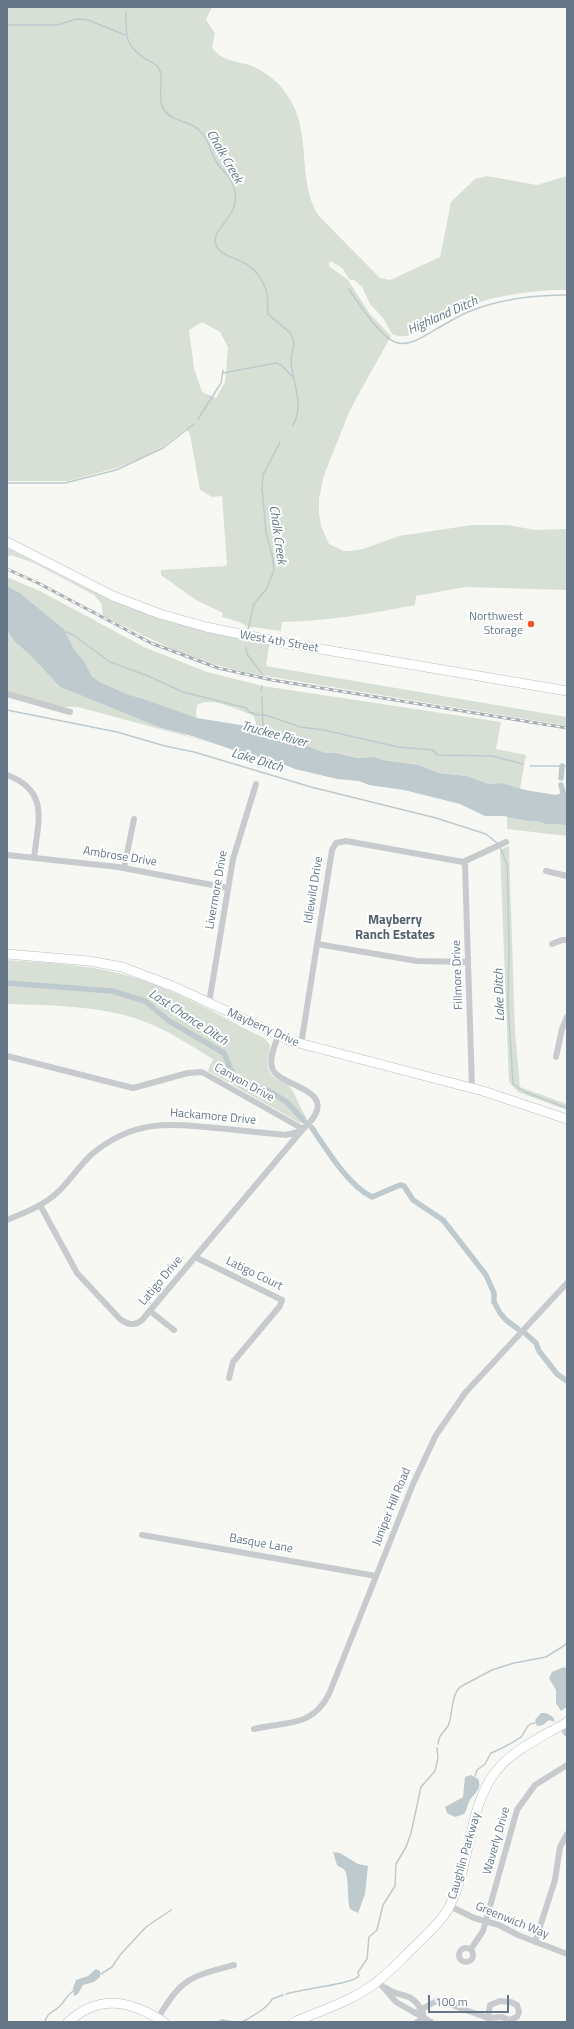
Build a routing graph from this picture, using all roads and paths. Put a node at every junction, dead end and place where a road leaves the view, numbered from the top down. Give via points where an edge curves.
1 (7, 542) edge
2 (567, 691) edge
3 (7, 694) edge
4 (70, 712) dead end
5 (7, 775) edge
6 (256, 784) dead end
7 (134, 819) dead end
8 (506, 842) dead end
9 (7, 855) edge
10 (34, 858) junction
11 (463, 862) junction
12 (124, 868) junction
13 (546, 871) dead end
14 (567, 876) edge
15 (228, 888) junction
16 (567, 940) edge
17 (317, 944) junction
18 (552, 944) dead end
19 (7, 954) edge
20 (468, 962) junction
21 (209, 1003) junction
22 (567, 1017) edge
23 (278, 1036) junction
24 (301, 1045) junction
25 (7, 1056) edge
26 (556, 1058) dead end
27 (472, 1088) junction
28 (567, 1119) edge
29 (302, 1129) junction
30 (40, 1205) junction
31 (7, 1220) edge
32 (195, 1257) junction
33 (567, 1283) edge
34 (150, 1311) junction
35 (174, 1330) dead end
36 (229, 1378) dead end
37 (142, 1535) dead end
38 (376, 1576) junction
39 (564, 1723) edge
40 (254, 1729) dead end
41 (567, 1734) edge
42 (567, 1765) edge
43 (567, 1834) edge
44 (450, 1906) junction
45 (486, 1921) junction
46 (535, 1942) junction
47 (470, 1949) dead end
48 (567, 1954) edge
49 (234, 1965) dead end
50 (378, 1981) junction
51 (409, 1996) junction
52 (403, 2007) junction
53 (421, 2010) junction
54 (415, 2013) junction
55 (425, 2018) junction
56 (488, 2018) junction
57 (161, 2020) edge
58 (68, 2022) edge
59 (294, 2022) edge
60 (418, 2022) edge
61 (431, 2022) edge

1 - 2 main road, West 4th Street via 113,596 160,614 206,627 279,642
3 - 4 street
5 - 10 street via 27,785 38,800
6 - 15 street, Livermore Drive via 237,845
7 - 12 street
8 - 11 street
9 - 10 street, Ambrose Drive
10 - 12 street, Ambrose Drive
11 - 17 street, Idlewild Drive via 346,841 336,843 332,850
11 - 20 street, Fillmore Drive
12 - 15 street, Ambrose Drive
13 - 14 street
15 - 21 street, Livermore Drive
16 - 18 street
17 - 20 street via 416,961
17 - 24 street, Idlewild Drive
19 - 21 main road, Mayberry Drive via 89,961 122,967 162,981
20 - 27 street, Fillmore Drive
21 - 23 main road, Mayberry Drive
22 - 26 street
23 - 24 main road, Mayberry Drive
23 - 29 street, Canyon Drive via 271,1063 273,1070 279,1076 306,1090 315,1100 314,1116
24 - 27 main road, Mayberry Drive
25 - 29 street, Canyon Drive via 133,1088 188,1073 202,1072
27 - 28 main road, Mayberry Drive
29 - 30 street, Hackamore Drive via 292,1135 175,1124 136,1130 116,1138 97,1150 60,1190
29 - 32 street, Latigo Drive
30 - 31 street, Hackamore Drive
30 - 34 street, Latigo Drive via 77,1273 115,1314 124,1322 135,1324
32 - 34 street, Latigo Drive
32 - 36 street, Latigo Court via 282,1300 280,1306 233,1362
33 - 38 street, Juniper Hill Road via 465,1393 443,1424 423,1460
34 - 35 street
37 - 38 street, Basque Lane
38 - 40 street, Juniper Hill Road via 329,1694 320,1709 308,1718
39 - 41 street
39 - 44 main road, Caughlin Parkway via 511,1756 490,1781 482,1799
42 - 45 street, Waverly Drive via 535,1786 517,1810
43 - 46 street via 560,1848 555,1880
44 - 45 street, Greenwich Way
44 - 50 main road, Caughlin Parkway via 434,1927
45 - 46 street, Greenwich Way
45 - 47 street, Waverly Drive via 479,1938
46 - 48 street, Greenwich Way
49 - 57 street via 200,1974 185,1982 174,1993
50 - 51 street via 388,1989
50 - 52 street
50 - 59 main road, Caughlin Parkway via 357,1994
51 - 52 street
51 - 53 street
52 - 54 street
53 - 54 street
53 - 55 street
53 - 56 street via 438,2000
54 - 55 street
55 - 60 street
55 - 61 street
56 - 56 street via 488,2008 493,2002 512,2002 517,2005 519,2012 513,2019
57 - 58 main road via 133,2006 112,2003 89,2008

